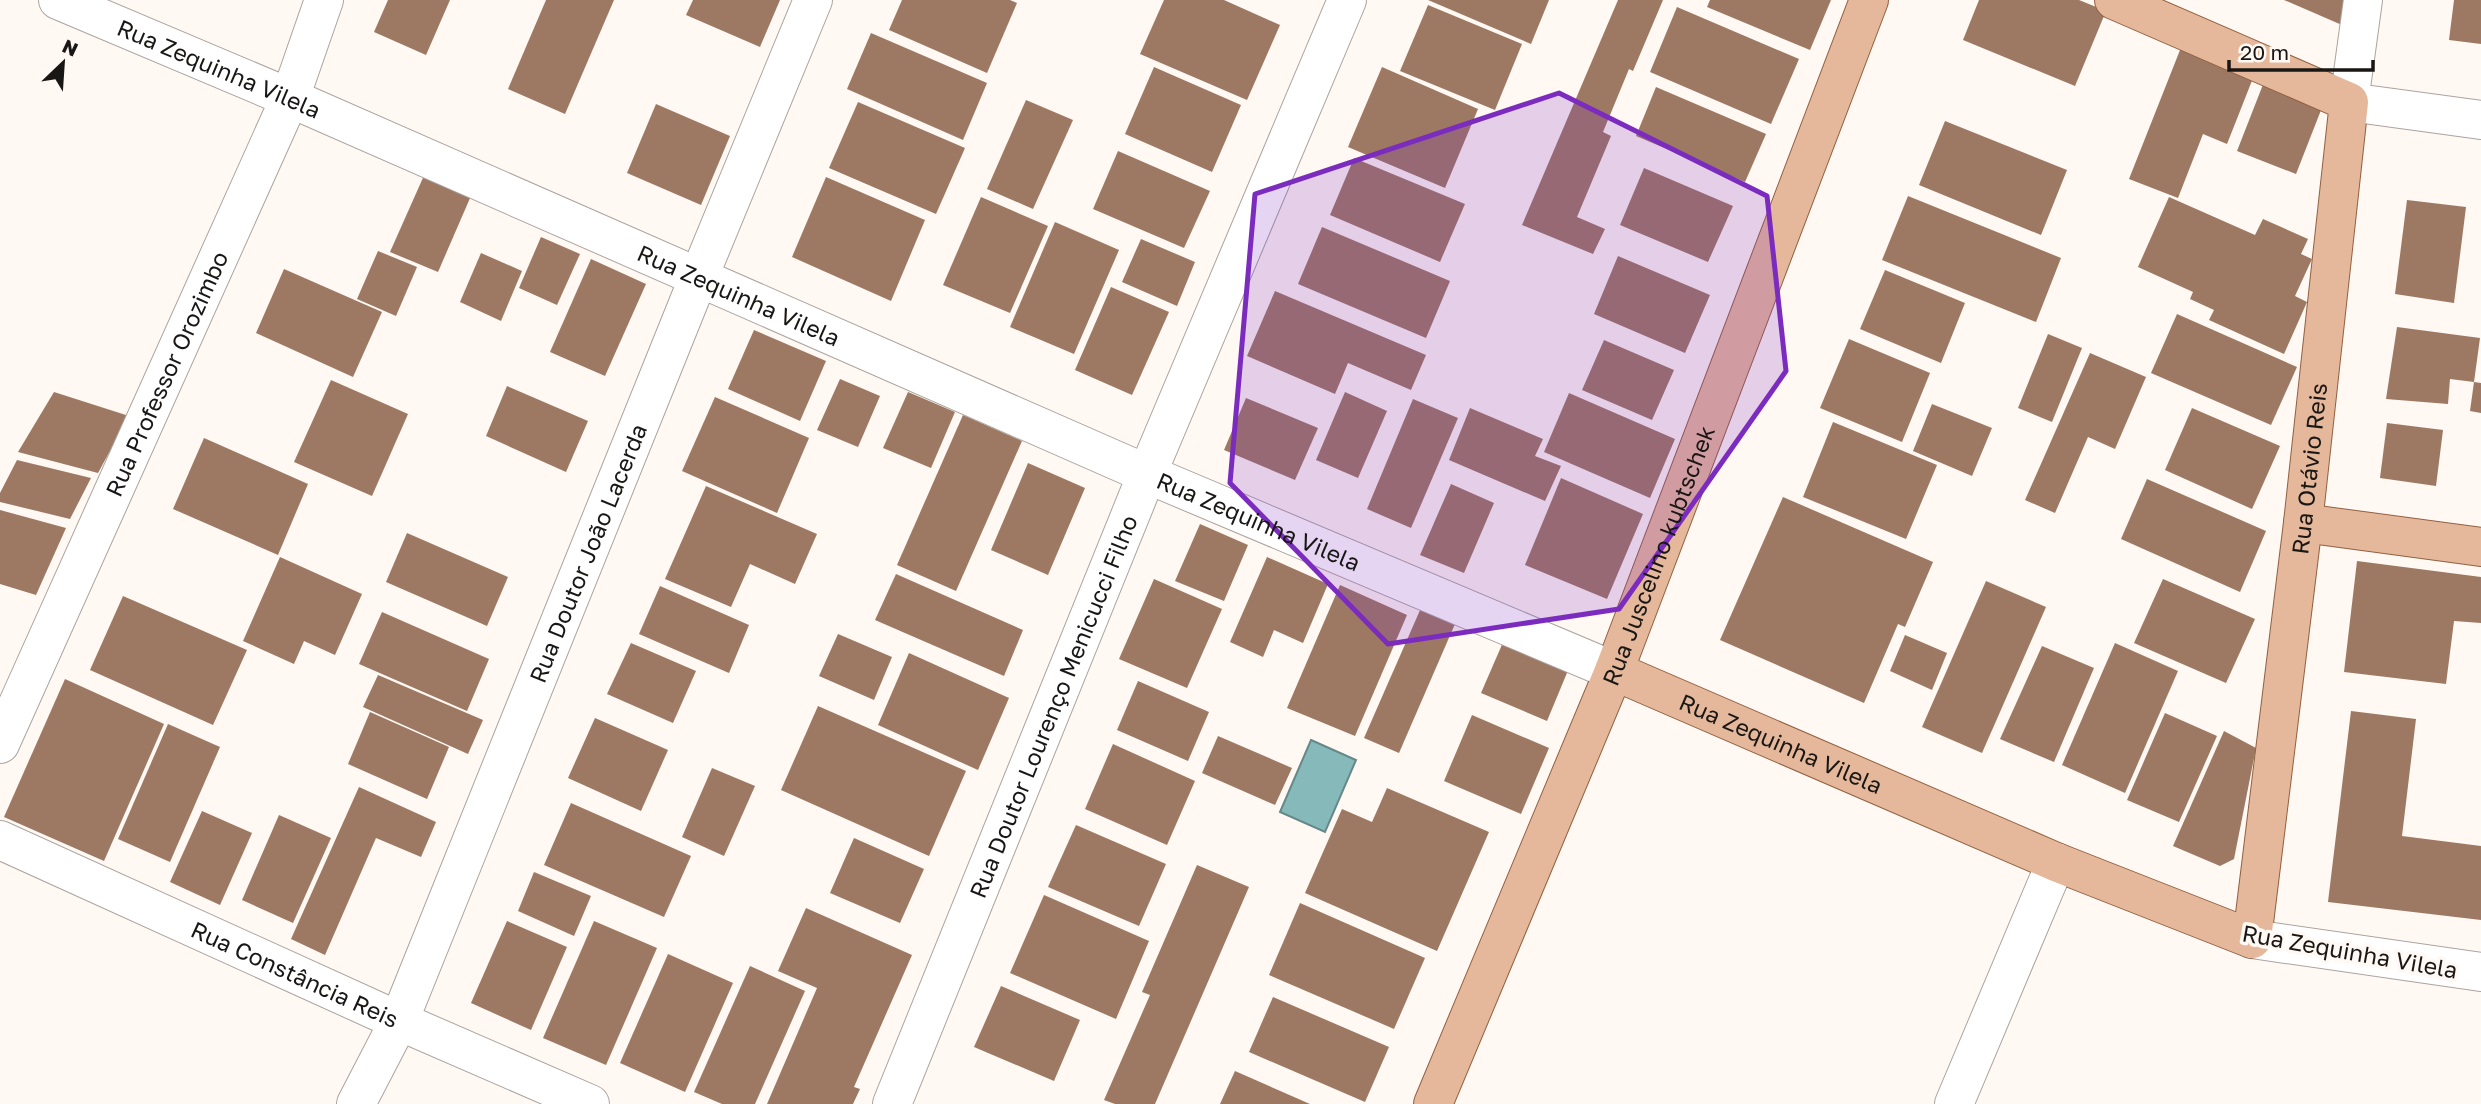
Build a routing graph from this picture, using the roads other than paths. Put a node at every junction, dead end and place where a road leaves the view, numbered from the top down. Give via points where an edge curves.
1 (58, 0) edge
2 (324, 0) edge
3 (813, 0) edge
4 (1347, 0) edge
5 (1869, 0) edge
6 (2114, 0) edge
7 (2363, 0) edge
8 (290, 98) junction
9 (2349, 102) junction
10 (2481, 120) edge
11 (698, 279) junction
12 (1147, 474) junction
13 (2302, 523) junction
14 (2481, 547) edge
15 (1614, 671) junction
16 (0, 744) edge
17 (0, 840) edge
18 (2056, 862) junction
19 (2252, 939) junction
20 (2481, 972) edge
21 (399, 1021) junction
22 (356, 1104) edge
23 (590, 1104) edge
24 (892, 1104) edge
25 (1433, 1104) edge
26 (1954, 1104) edge

1 - 8 street, Rua Zequinha Vilela
2 - 8 street, Rua Professor Orozimbo
3 - 11 street, Rua Doutor João Lacerda
4 - 12 street, Rua Doutor Lourenço Menicucci Filho
5 - 15 main road, Rua Juscelino kubtschek
6 - 9 main road
7 - 9 street, Rua Otávio Reis
8 - 11 street, Rua Zequinha Vilela
8 - 16 street, Rua Professor Orozimbo
9 - 10 street
9 - 13 main road, Rua Otávio Reis
11 - 12 street, Rua Zequinha Vilela
11 - 21 street, Rua Doutor João Lacerda
12 - 15 street, Rua Zequinha Vilela
12 - 24 street, Rua Doutor Lourenço Menicucci Filho
13 - 14 main road
13 - 19 main road, Rua Otávio Reis
15 - 18 main road, Rua Zequinha Vilela
15 - 25 main road, Rua Juscelino kubtschek
17 - 21 street, Rua Constância Reis
18 - 19 main road, Rua Zequinha Vilela
18 - 26 street
19 - 20 street, Rua Zequinha Vilela
21 - 22 street, Rua Doutor João Lacerda
21 - 23 street, Rua Constância Reis

